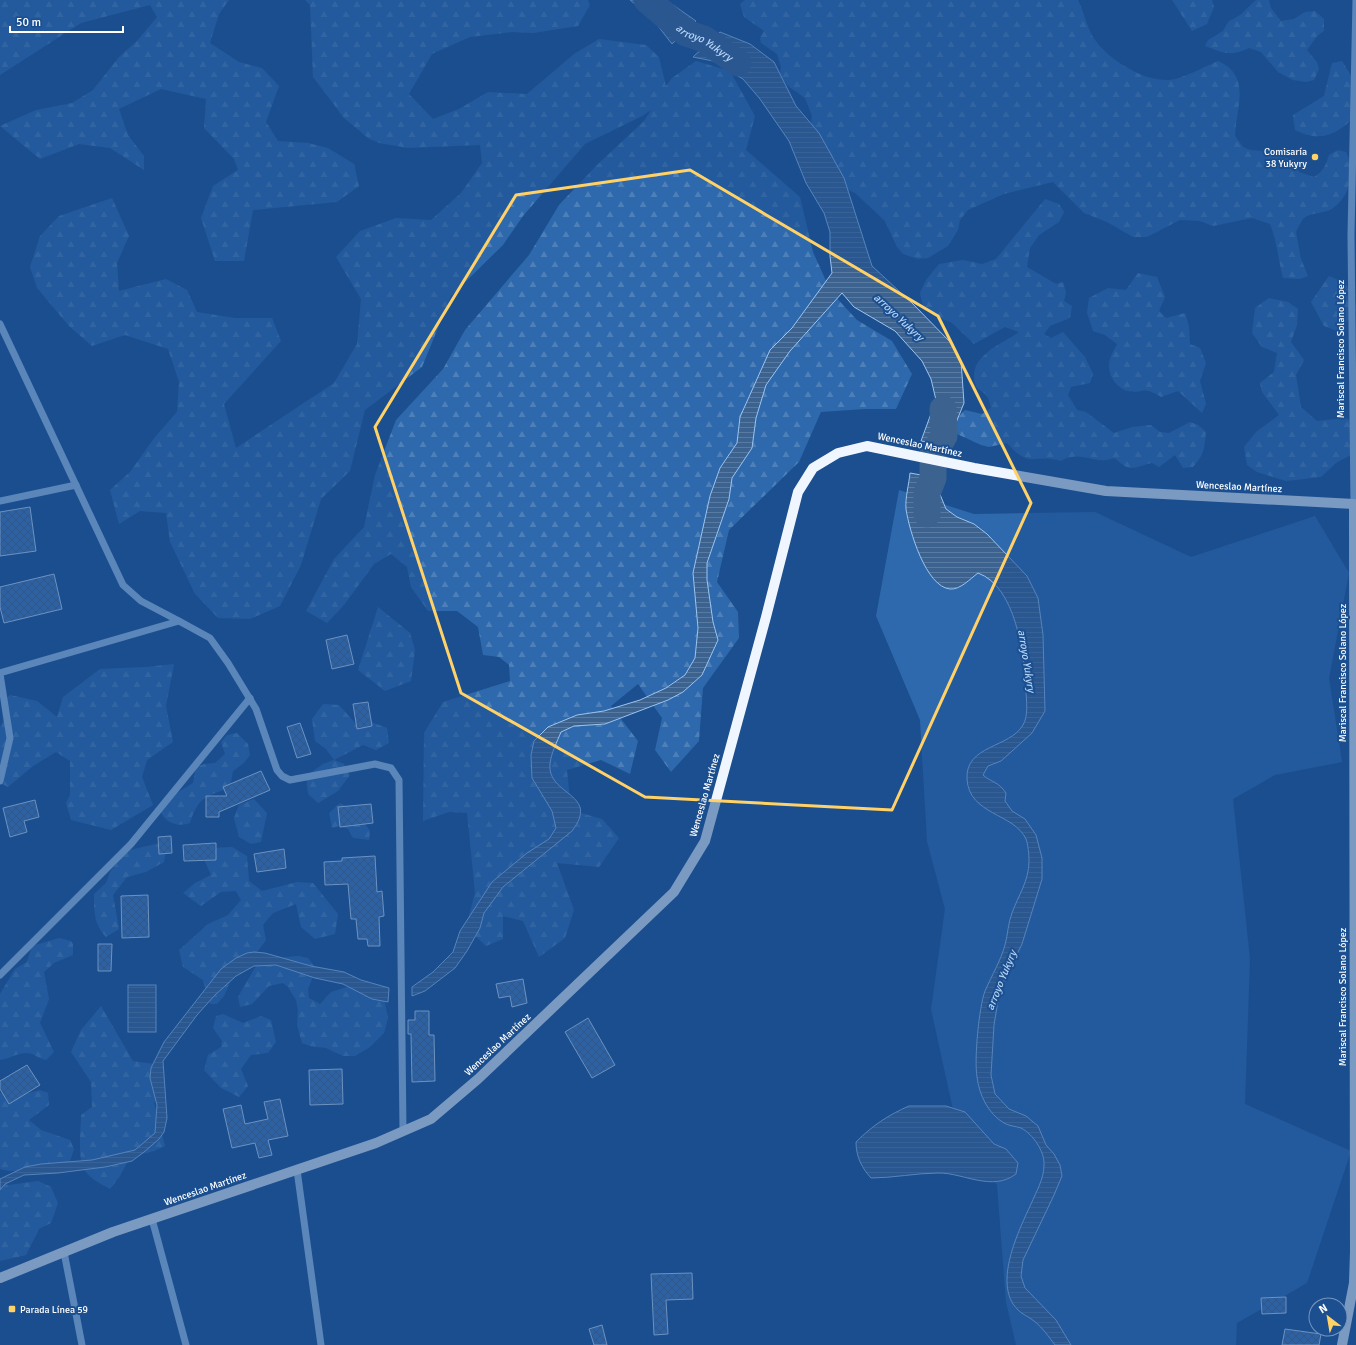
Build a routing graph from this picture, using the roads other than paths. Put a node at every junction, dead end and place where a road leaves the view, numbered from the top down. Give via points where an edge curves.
1 (1356, 0) edge
2 (1355, 42) edge
3 (1354, 295) edge
4 (0, 324) edge
5 (76, 485) junction
6 (0, 501) edge
7 (1354, 504) junction
8 (1355, 533) edge
9 (179, 621) junction
10 (1355, 655) edge
11 (0, 674) edge
12 (250, 698) junction
13 (0, 781) edge
14 (0, 975) edge
15 (403, 1131) junction
16 (297, 1170) junction
17 (152, 1219) junction
18 (64, 1252) junction
19 (0, 1278) edge
20 (82, 1345) edge
21 (186, 1345) edge
22 (321, 1345) edge
23 (1342, 1345) edge

1 - 2 street, Mariscal Francisco Solano López
2 - 3 street, Mariscal Francisco Solano López
3 - 7 street, Mariscal Francisco Solano López
4 - 5 street
5 - 6 street
5 - 9 street via 123,585 141,601
7 - 8 main road, Mariscal Francisco Solano López
7 - 15 main road, Wenceslao Martínez via 1106,491 868,446 838,453 813,468 798,492 704,841 674,892 478,1079 431,1119
8 - 10 main road, Mariscal Francisco Solano López
9 - 11 street
9 - 12 street via 210,638
10 - 23 main road, Mariscal Francisco Solano López via 1355,1252 1354,1283
11 - 13 street via 10,738
12 - 14 street via 131,844
12 - 15 street via 277,770 282,776 290,780 375,764 391,768 400,780
15 - 16 main road, Wenceslao Martínez
16 - 17 main road, Wenceslao Martínez
16 - 22 street
17 - 18 main road, Wenceslao Martínez
17 - 21 street
18 - 19 main road, Wenceslao Martínez
18 - 20 street

